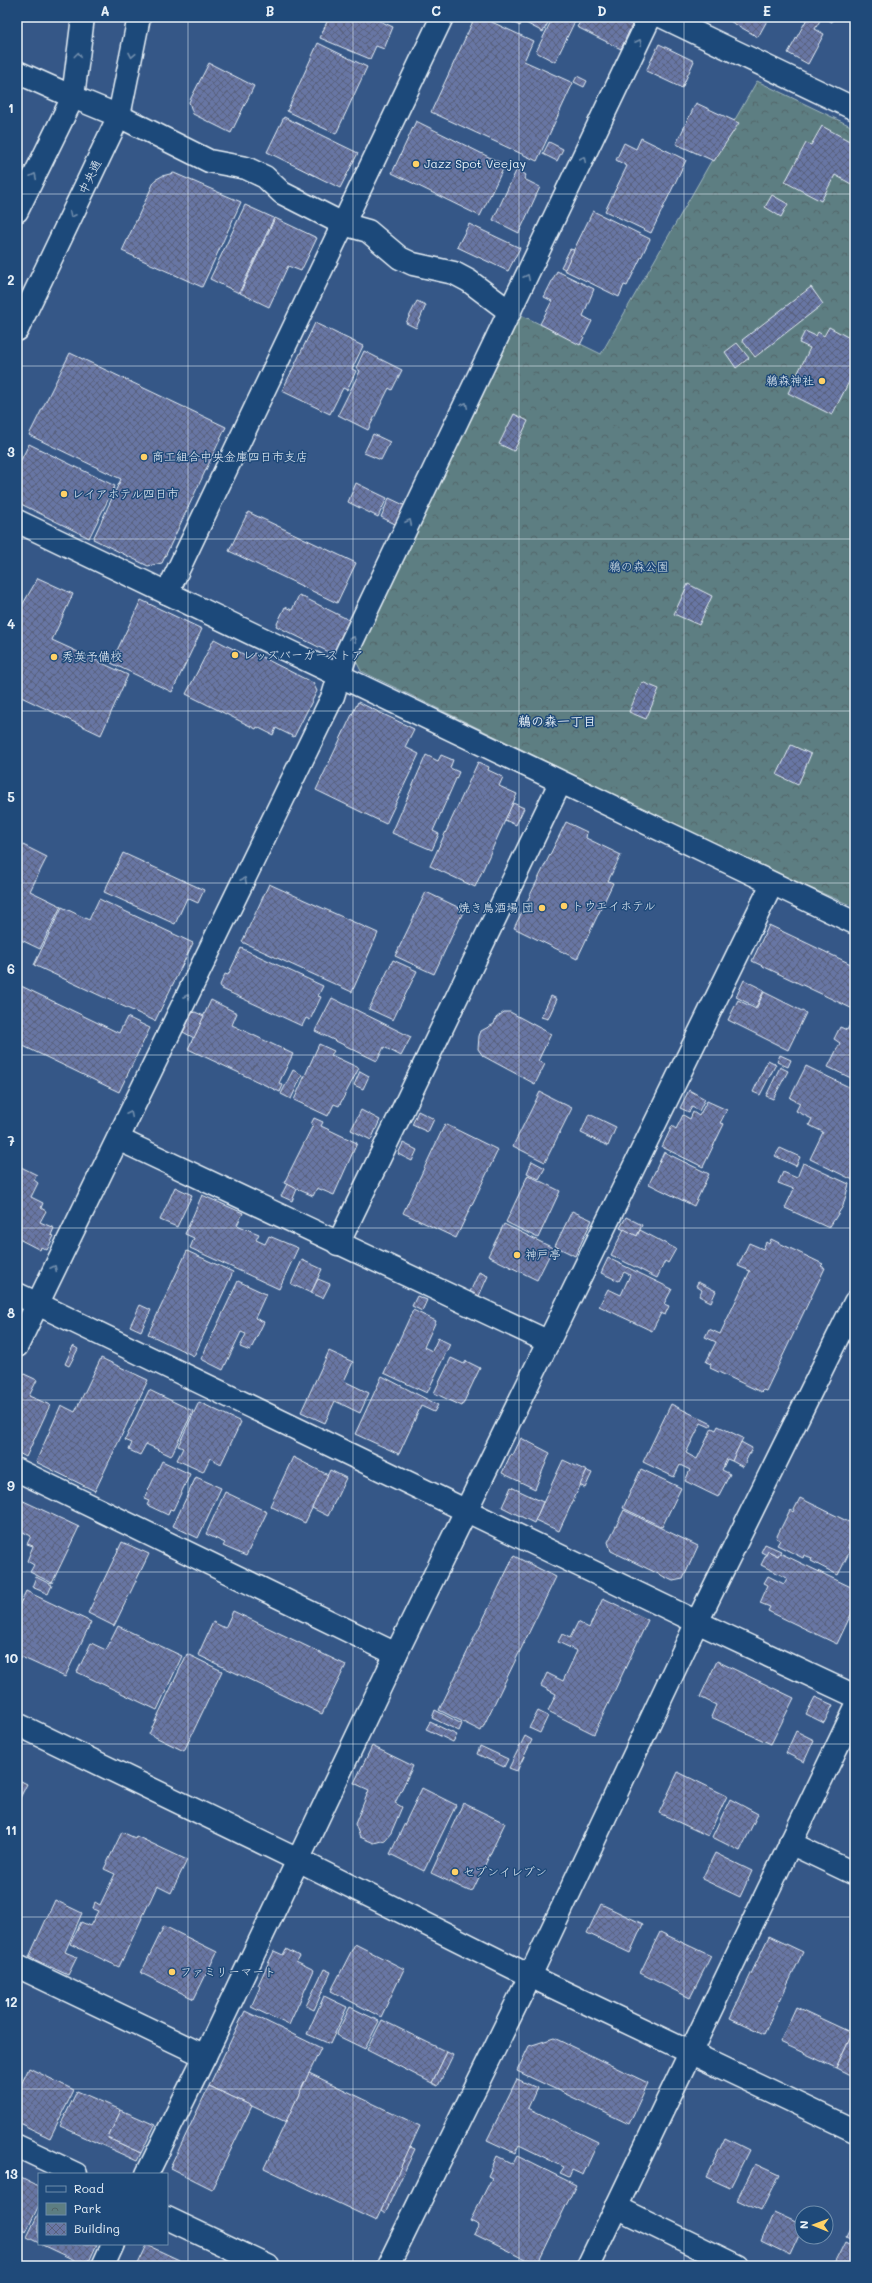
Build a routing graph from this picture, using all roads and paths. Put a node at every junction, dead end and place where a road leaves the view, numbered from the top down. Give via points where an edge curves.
1 (83, 17) edge
2 (139, 17) edge
3 (442, 17) edge
4 (650, 17) edge
5 (664, 17) edge
6 (17, 72) edge
7 (73, 97) junction
8 (855, 109) edge
9 (119, 116) junction
10 (17, 211) edge
11 (343, 224) junction
12 (510, 312) junction
13 (17, 330) edge
14 (17, 521) edge
15 (167, 593) junction
16 (341, 676) junction
17 (560, 783) junction
18 (772, 884) junction
19 (855, 923) edge
20 (118, 1139) junction
21 (338, 1244) junction
22 (17, 1294) edge
23 (855, 1302) edge
24 (37, 1303) junction
25 (549, 1342) junction
26 (17, 1346) edge
27 (17, 1470) edge
28 (467, 1509) junction
29 (697, 1622) junction
30 (396, 1654) junction
31 (855, 1696) edge
32 (855, 1709) edge
33 (17, 1724) edge
34 (790, 1843) junction
35 (298, 1860) junction
36 (855, 1874) edge
37 (17, 1966) edge
38 (530, 1976) junction
39 (690, 2052) junction
40 (205, 2056) junction
41 (855, 2131) edge
42 (17, 2146) edge
43 (74, 2173) edge
44 (147, 2173) edge
45 (616, 2207) junction
46 (168, 2218) edge
47 (113, 2245) edge
48 (103, 2266) edge
49 (268, 2266) edge
50 (388, 2266) edge
51 (588, 2266) edge
52 (737, 2266) edge

7 -> 1 street
2 -> 9 street, 中央通
3 - 11 street
12 -> 4 street
5 - 8 street
6 - 7 street
7 - 9 street
10 -> 7 street
9 - 11 street via 210,161 246,168 265,177 282,193
9 -> 13 street, 中央通
11 - 12 street via 368,231 400,258 459,275
11 - 15 street
16 -> 12 street via 346,654
14 - 15 street
15 - 16 street
16 - 17 street
20 -> 16 street
17 - 18 street
17 - 21 street
18 - 19 street
18 - 25 street
20 - 21 street
24 -> 20 street
21 - 25 street
22 - 24 street
23 - 29 street
24 - 26 street
24 - 28 street
25 - 28 street
27 - 30 street
28 - 29 street
28 - 30 street
29 - 31 street
29 - 38 street
30 - 35 street
32 - 34 street
33 - 35 street
34 - 36 street
34 - 39 street
35 - 38 street
35 - 40 street
37 - 40 street
38 - 39 street
38 - 50 street
39 - 41 street
39 - 45 street
40 - 44 street
42 - 43 street
45 - 51 street
45 - 52 street
46 - 49 street
47 - 48 street

